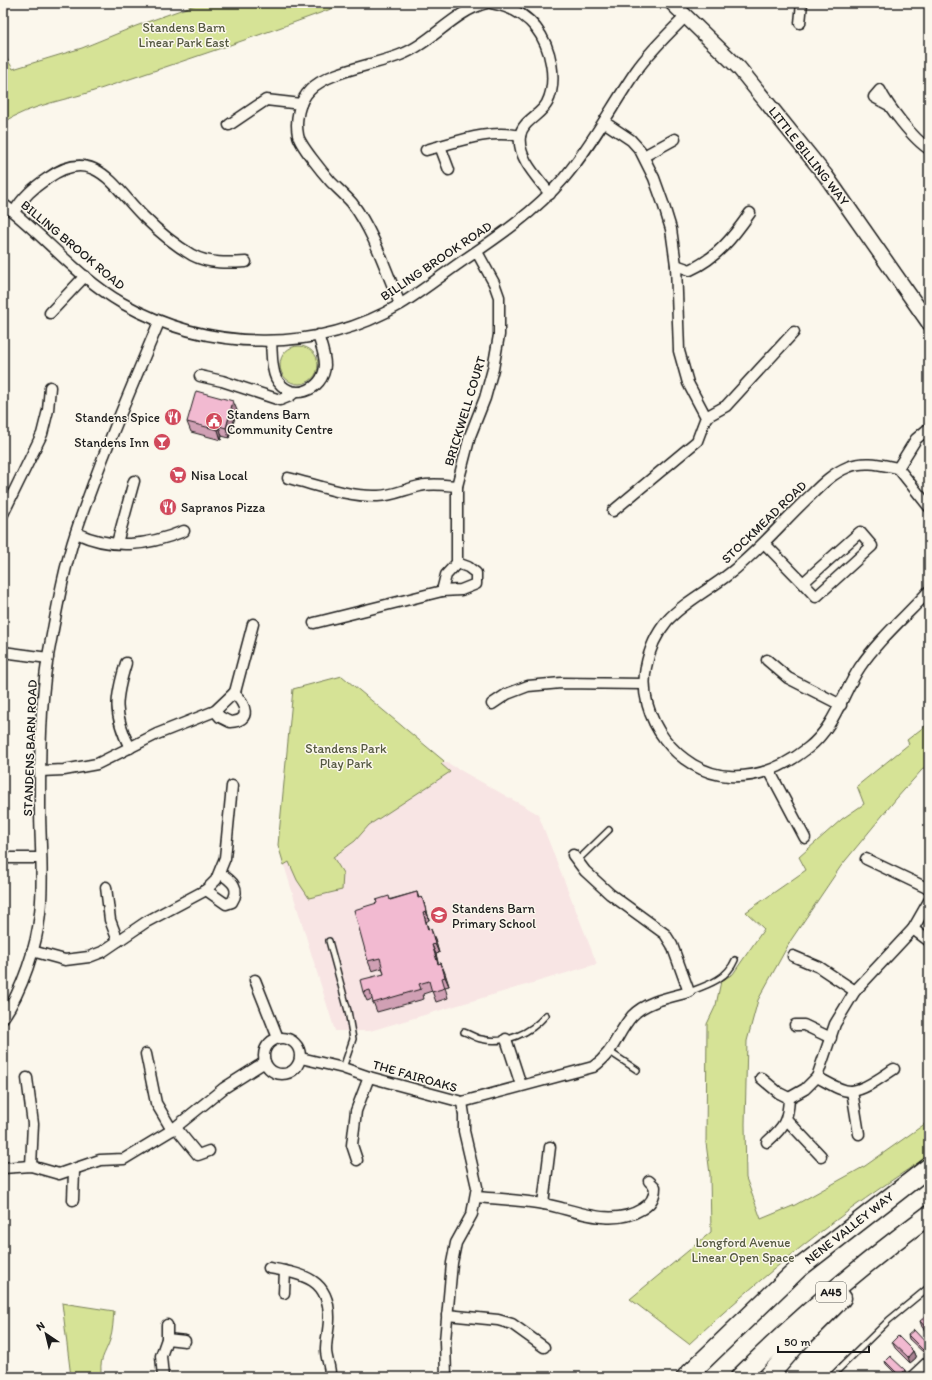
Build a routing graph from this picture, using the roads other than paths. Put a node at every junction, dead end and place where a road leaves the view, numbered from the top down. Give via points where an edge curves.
1 (487, 3) edge
2 (491, 3) edge
3 (672, 3) edge
4 (802, 3) edge
5 (685, 17) junction
6 (800, 23) dead end
7 (301, 104) junction
8 (887, 104) dead end
9 (604, 122) junction
10 (229, 125) dead end
11 (520, 136) junction
12 (675, 139) dead end
13 (440, 146) junction
14 (929, 149) edge
15 (426, 150) dead end
16 (644, 156) junction
17 (449, 170) dead end
18 (550, 194) junction
19 (3, 204) edge
20 (14, 212) junction
21 (750, 213) dead end
22 (477, 252) junction
23 (246, 262) dead end
24 (676, 265) junction
25 (85, 276) junction
26 (400, 304) junction
27 (50, 314) dead end
28 (159, 322) junction
29 (929, 323) edge
30 (794, 332) dead end
31 (318, 335) junction
32 (271, 341) junction
33 (200, 376) dead end
34 (50, 387) dead end
35 (295, 392) junction
36 (706, 417) junction
37 (929, 428) edge
38 (898, 468) junction
39 (288, 478) dead end
40 (134, 481) dead end
41 (456, 486) junction
42 (929, 507) edge
43 (614, 511) dead end
44 (3, 514) edge
45 (184, 531) dead end
46 (76, 532) junction
47 (117, 543) junction
48 (764, 543) junction
49 (457, 563) junction
50 (803, 583) junction
51 (442, 591) junction
52 (929, 592) edge
53 (314, 623) dead end
54 (253, 624) dead end
55 (3, 652) edge
56 (48, 658) junction
57 (767, 660) dead end
58 (126, 663) dead end
59 (644, 684) junction
60 (234, 693) junction
61 (492, 704) dead end
62 (841, 705) junction
63 (215, 711) junction
64 (130, 748) junction
65 (40, 771) junction
66 (770, 772) junction
67 (232, 786) dead end
68 (608, 830) dead end
69 (805, 838) dead end
70 (3, 858) edge
71 (40, 858) junction
72 (575, 858) joint
73 (866, 859) dead end
74 (220, 873) junction
75 (106, 887) dead end
76 (929, 889) edge
77 (206, 890) junction
78 (929, 901) edge
79 (913, 930) junction
80 (118, 941) junction
81 (329, 941) dead end
82 (929, 941) edge
83 (32, 951) junction
84 (792, 956) dead end
85 (735, 960) dead end
86 (255, 980) dead end
87 (855, 991) junction
88 (689, 992) junction
89 (546, 1015) dead end
90 (3, 1018) edge
91 (795, 1025) dead end
92 (464, 1032) dead end
93 (278, 1038) junction
94 (831, 1038) junction
95 (506, 1039) junction
96 (610, 1052) junction
97 (146, 1054) dead end
98 (301, 1058) junction
99 (265, 1062) junction
100 (343, 1068) junction
101 (894, 1069) dead end
102 (637, 1070) dead end
103 (370, 1077) junction
104 (817, 1077) junction
105 (27, 1078) dead end
106 (761, 1078) dead end
107 (521, 1085) junction
108 (852, 1091) junction
109 (789, 1098) junction
110 (462, 1102) junction
111 (787, 1120) junction
112 (174, 1129) junction
113 (859, 1134) dead end
114 (767, 1142) dead end
115 (550, 1147) dead end
116 (209, 1151) dead end
117 (821, 1156) dead end
118 (357, 1160) dead end
119 (31, 1166) junction
120 (929, 1167) edge
121 (3, 1168) edge
122 (74, 1171) junction
123 (649, 1181) dead end
124 (476, 1197) junction
125 (73, 1200) dead end
126 (543, 1204) junction
127 (929, 1216) edge
128 (929, 1226) edge
129 (269, 1268) dead end
130 (798, 1269) junction
131 (285, 1271) junction
132 (929, 1287) edge
133 (284, 1293) dead end
134 (447, 1315) junction
135 (167, 1325) dead end
136 (167, 1339) junction
137 (185, 1341) dead end
138 (544, 1347) dead end
139 (929, 1361) edge
140 (162, 1377) edge
141 (330, 1377) edge
142 (446, 1377) edge
143 (677, 1377) edge
144 (686, 1377) edge
145 (740, 1377) edge
146 (768, 1377) edge
147 (830, 1377) edge
148 (912, 1377) edge

1 - 7 street via 469,9 426,41 401,55 358,67 320,82 310,90
2 - 11 street via 506,6 536,28 550,60 552,89 546,104 525,125
3 - 5 street, LITTLE BILLING WAY
4 - 6 street
5 - 9 street, BILLING BROOK ROAD via 638,69
5 - 29 street, LITTLE BILLING WAY via 739,68 826,176
7 - 10 street via 266,100
7 - 26 street via 298,114 298,136 321,172 352,203 362,218
8 - 14 street
9 - 16 street via 631,140
9 - 18 street, BILLING BROOK ROAD
11 - 13 street via 503,132 479,135
11 - 18 street via 522,154
12 - 16 street
13 - 15 street
13 - 17 street
16 - 24 street via 671,229
18 - 22 street, BILLING BROOK ROAD via 532,211
19 - 20 street, BILLING BROOK ROAD
20 - 23 street via 30,191 56,172 79,166 90,168 106,175 144,217 193,255 219,263
20 - 25 street, BILLING BROOK ROAD
21 - 24 street via 720,251 706,263 690,270
22 - 26 street, BILLING BROOK ROAD
22 - 41 street, BRICKWELL COURT via 494,282 499,297 499,335 487,391 470,436
24 - 36 street via 679,350 688,383
25 - 27 street
25 - 28 street, BILLING BROOK ROAD via 120,302
26 - 31 street, BILLING BROOK ROAD via 359,323
28 - 32 street, BILLING BROOK ROAD via 216,338
28 - 46 street, STANDENS BARN ROAD
30 - 36 street via 726,406
31 - 32 street, BILLING BROOK ROAD
31 - 35 street via 324,357 323,375 311,390
32 - 35 street via 276,378 282,386
33 - 35 street via 280,400
34 - 44 street via 42,434
36 - 43 street via 697,441
37 - 38 street via 916,439
38 - 42 street
38 - 48 street, STOCKMEAD ROAD via 866,463 850,466 836,473 803,502
39 - 41 street, BRICKWELL COURT via 338,491 378,496 419,486
40 - 47 street
41 - 49 street, BRICKWELL COURT
45 - 47 street via 152,542 135,545
46 - 47 street via 90,540
46 - 56 street, STANDENS BARN ROAD
48 - 50 street
48 - 59 street, STOCKMEAD ROAD via 729,574 666,622 651,650
49 - 51 street via 446,575
49 - 51 street via 476,573 476,584 461,590
50 - 50 street via 860,532 872,546 816,597
51 - 53 street
52 - 62 street, STOCKMEAD ROAD via 872,651 860,667
54 - 60 street
55 - 56 street
56 - 65 street, STANDENS BARN ROAD via 42,711
57 - 62 street via 788,678
58 - 64 street via 118,686 116,713
59 - 61 street via 561,683 528,686 507,694
59 - 66 street, STOCKMEAD ROAD via 648,705 659,732 683,759 712,773 726,776
60 - 63 street
60 - 63 street via 244,704 243,717 230,722
62 - 66 street, STOCKMEAD ROAD via 825,731 810,747
63 - 64 street via 187,721
64 - 65 street via 109,760 84,768
65 - 71 street, STANDENS BARN ROAD
66 - 69 street
67 - 74 street via 225,858
68 - 72 lane
70 - 71 street
71 - 83 street, STANDENS BARN ROAD via 40,914
72 - 88 street via 610,894 665,934 672,945
73 - 76 street
74 - 77 street
74 - 77 street via 230,879 236,887 237,895 232,902 226,904
75 - 80 street via 110,920
77 - 80 street via 146,922
78 - 79 street
79 - 82 street
79 - 87 street
80 - 83 street via 89,957 76,959 53,958
81 - 100 lane via 353,1040
83 - 90 street, STANDENS BARN ROAD via 22,982
84 - 87 street via 820,967
85 - 88 lane via 725,975
86 - 93 street
87 - 94 street via 835,1024
88 - 96 street, THE FAIROAKS via 642,1008 624,1026
89 - 95 lane via 538,1025 525,1033
91 - 94 street via 804,1025
92 - 95 lane via 480,1039
93 - 98 street via 287,1038 294,1042
93 - 99 street via 266,1048
94 - 104 street
95 - 107 street
96 - 102 lane
96 - 107 street, THE FAIROAKS via 593,1067
97 - 112 street via 156,1103
98 - 99 street via 294,1070 287,1074 273,1072
98 - 100 street, THE FAIROAKS
99 - 112 street via 224,1088
100 - 103 street, THE FAIROAKS
101 - 108 street via 872,1083
103 - 110 street, THE FAIROAKS
103 - 118 street via 356,1111 352,1146
104 - 108 street via 841,1089
104 - 109 street via 805,1089
105 - 119 street via 33,1124
106 - 109 street
107 - 110 street, THE FAIROAKS
108 - 113 street
109 - 111 street
110 - 124 street via 464,1131 476,1177
111 - 114 street via 780,1132
111 - 117 street
112 - 116 street via 198,1155
112 - 122 street via 124,1158 100,1160
115 - 126 street
119 - 121 street
119 - 122 street via 59,1174
120 - 130 highway, NENE VALLEY WAY
122 - 125 street
123 - 126 street via 655,1187 655,1196 647,1206 633,1215 617,1218 598,1217
124 - 126 street
124 - 134 street via 472,1214 456,1244
127 - 145 highway, A45 via 823,1299
128 - 146 highway via 834,1306
129 - 131 street
130 - 143 highway
130 - 144 highway, NENE VALLEY WAY
131 - 133 street
131 - 141 street via 301,1274 317,1283 329,1304 326,1350
132 - 147 lane via 889,1320
134 - 138 street via 498,1320 512,1324
134 - 142 street
135 - 136 street
136 - 137 street
136 - 140 street via 161,1356
139 - 148 street

